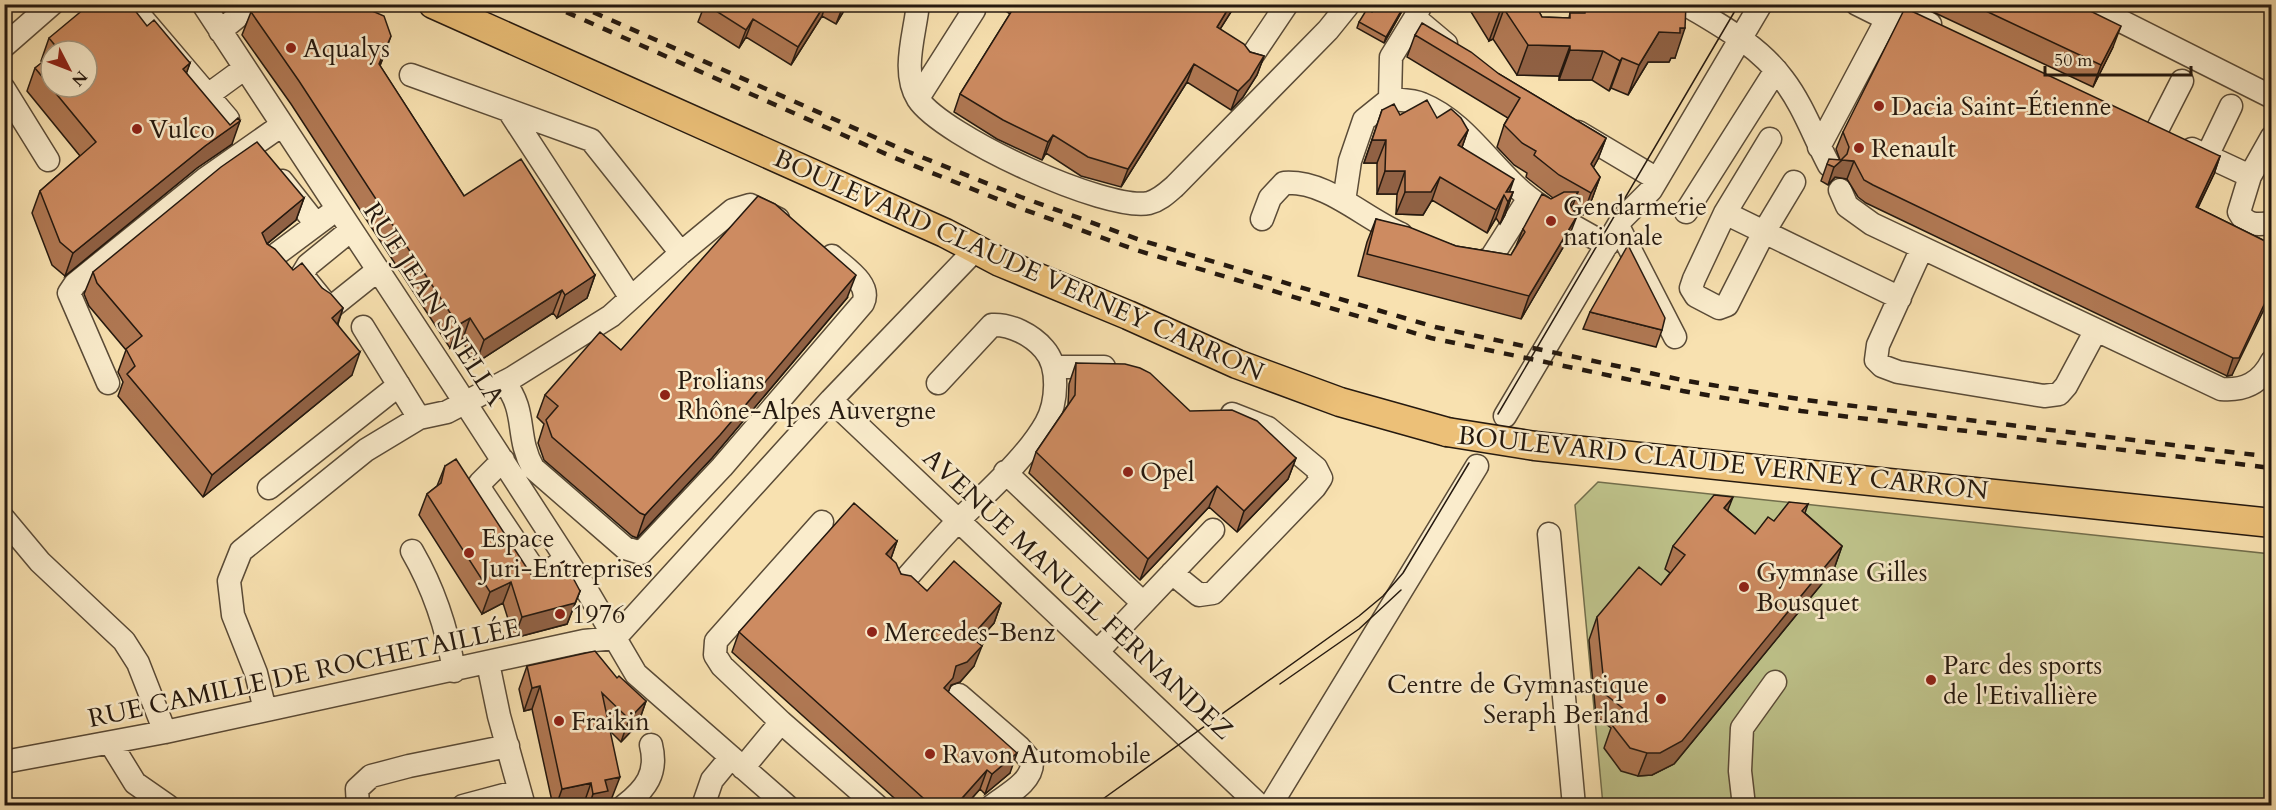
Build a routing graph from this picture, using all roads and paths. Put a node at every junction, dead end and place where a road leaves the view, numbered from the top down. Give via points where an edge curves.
1 (52, 4) edge
2 (203, 4) edge
3 (244, 4) edge
4 (433, 4) edge
5 (918, 4) edge
6 (1287, 4) edge
7 (1349, 4) edge
8 (1685, 4) edge
9 (1761, 4) edge
10 (1857, 4) edge
11 (2087, 4) edge
12 (130, 5) edge
13 (974, 10) dead end
14 (1418, 11) edge
15 (1887, 19) junction
16 (220, 31) junction
17 (1953, 36) edge
18 (1741, 38) junction
19 (4, 46) edge
20 (1462, 56) edge
21 (1250, 59) edge
22 (245, 68) junction
23 (1776, 70) junction
24 (411, 75) dead end
25 (2182, 81) dead end
26 (4, 89) edge
27 (208, 95) junction
28 (2271, 97) edge
29 (918, 98) junction
30 (1390, 99) junction
31 (2231, 106) dead end
32 (509, 111) junction
33 (228, 119) edge
34 (1558, 120) edge
35 (2135, 122) edge
36 (282, 125) junction
37 (2156, 132) junction
38 (2271, 137) edge
39 (1770, 139) dead end
40 (254, 145) junction
41 (2207, 156) junction
42 (48, 160) dead end
43 (2250, 176) junction
44 (1657, 179) junction
45 (1794, 182) dead end
46 (1840, 190) dead end
47 (1344, 201) junction
48 (337, 208) junction
49 (1686, 212) dead end
50 (1725, 213) junction
51 (1262, 219) dead end
52 (2271, 223) edge
53 (316, 224) junction
54 (1575, 227) edge
55 (351, 230) junction
56 (1616, 230) junction
57 (1764, 232) junction
58 (1420, 243) edge
59 (1922, 248) junction
60 (975, 250) junction
61 (681, 252) junction
62 (1442, 252) edge
63 (270, 259) edge
64 (378, 270) junction
65 (631, 298) junction
66 (1900, 298) junction
67 (363, 327) dead end
68 (2096, 330) junction
69 (1675, 337) dead end
70 (2271, 361) edge
71 (1054, 368) junction
72 (1122, 371) edge
73 (504, 382) junction
74 (108, 383) dead end
75 (938, 383) dead end
76 (399, 385) junction
77 (831, 400) junction
78 (465, 403) junction
79 (1215, 414) edge
80 (1505, 416) dead end
81 (419, 418) junction
82 (503, 460) junction
83 (1477, 466) dead end
84 (1005, 472) junction
85 (269, 488) dead end
86 (4, 519) edge
87 (958, 520) junction
88 (822, 522) dead end
89 (2271, 523) edge
90 (1213, 531) dead end
91 (1549, 534) dead end
92 (412, 551) dead end
93 (566, 560) junction
94 (1172, 573) junction
95 (902, 583) edge
96 (1143, 603) junction
97 (615, 638) junction
98 (1098, 651) junction
99 (488, 663) junction
100 (454, 671) junction
101 (1775, 682) dead end
102 (959, 695) dead end
103 (265, 710) junction
104 (781, 722) junction
105 (165, 732) junction
106 (111, 744) junction
107 (651, 745) dead end
108 (508, 746) junction
109 (4, 762) edge
110 (737, 762) junction
111 (521, 798) edge
112 (168, 806) edge
113 (358, 806) edge
114 (463, 806) edge
115 (624, 806) edge
116 (703, 806) edge
117 (787, 806) edge
118 (877, 806) edge
119 (992, 806) edge
120 (1260, 806) edge
121 (1270, 806) edge
122 (1574, 806) edge
123 (1744, 806) edge

1 - 19 street
2 - 16 street, RUE JEAN SNELLA
3 - 16 street via 237,18
4 - 60 main road, BOULEVARD CLAUDE VERNEY CARRON via 945,233
5 - 29 street via 909,75
6 - 21 street
7 - 29 street via 1175,186 1162,198 1147,203 1124,202 1020,167 931,113
8 - 18 street
9 - 18 street
10 - 15 street
11 - 28 street
12 - 27 street
13 - 29 street
14 - 20 street
14 - 30 street via 1391,57
15 - 17 street via 1900,10
15 - 23 street via 1824,156
16 - 22 street, RUE JEAN SNELLA
18 - 23 street
18 - 44 street
22 - 27 street
22 - 36 street, RUE JEAN SNELLA
23 - 49 street
24 - 32 street
25 - 37 street
26 - 42 street
27 - 33 street
30 - 47 street via 1364,120 1350,161
30 - 62 street via 1420,103 1453,121 1492,164 1537,203 1491,258 1482,262
31 - 41 street
32 - 61 street via 591,140
32 - 65 street
34 - 44 street
35 - 37 street
36 - 40 street
36 - 48 street, RUE JEAN SNELLA
37 - 41 street
38 - 43 street
39 - 50 street
40 - 53 street
40 - 74 street via 205,179 75,284 69,293
41 - 43 street
43 - 52 street via 2239,212 2243,220 2256,225
44 - 56 street
45 - 57 street
46 - 59 street via 1847,206 1872,224
47 - 51 street via 1301,182 1284,183 1270,198
47 - 58 street via 1377,224
48 - 53 street
48 - 55 street, RUE JEAN SNELLA
50 - 57 street
50 - 57 street via 1691,288 1696,296 1719,308 1733,298
53 - 63 street
54 - 56 street
55 - 64 street, RUE JEAN SNELLA
55 - 64 street via 308,265 302,275 324,302 333,306
56 - 69 street
56 - 80 street
57 - 66 street
59 - 66 street
59 - 68 street
60 - 77 street
60 - 89 main road, BOULEVARD CLAUDE VERNEY CARRON, bridge via 1237,364 1340,402 1447,432 1535,446
61 - 65 street
61 - 73 street via 733,210 750,205 803,234 858,279 866,297 723,467 641,553 626,548 533,468 525,453 516,396
64 - 78 street, RUE JEAN SNELLA
65 - 73 street via 612,316
66 - 68 street via 1878,345 1876,360 1898,372 1921,376 2044,396 2060,394
67 - 76 street
68 - 70 street via 2221,389 2238,390 2253,384
71 - 72 street via 1100,366
71 - 75 street via 1052,357 1037,341 1006,325 992,325
71 - 84 street via 1052,408 1046,422
73 - 78 street
76 - 81 street
76 - 85 street
77 - 87 street, AVENUE MANUEL FERNANDEZ
77 - 97 street
78 - 81 street
78 - 82 street, RUE JEAN SNELLA
79 - 94 street via 1235,414 1268,428 1316,468 1321,478 1214,592 1199,595
81 - 103 street via 366,450 241,551 229,581 233,615 256,673
82 - 93 street, RUE JEAN SNELLA
82 - 93 street via 480,483 482,492 533,568 546,573
83 - 121 street
84 - 87 street
84 - 96 street
86 - 105 street via 40,562 124,641 138,663
87 - 95 street
87 - 98 street, AVENUE MANUEL FERNANDEZ
88 - 104 street via 716,641 715,655 722,666
90 - 94 street
91 - 122 street
92 - 100 street via 440,610
93 - 97 street, RUE JEAN SNELLA
94 - 96 street
96 - 98 street
97 - 99 street, RUE CAMILLE DE ROCHETAILLÉE via 584,641
97 - 110 street, RUE JEAN SNELLA via 636,674
98 - 120 street, AVENUE MANUEL FERNANDEZ
99 - 100 street, RUE CAMILLE DE ROCHETAILLÉE
99 - 108 street
100 - 103 street, RUE CAMILLE DE ROCHETAILLÉE
101 - 123 street via 1742,728 1740,771
102 - 119 street via 1032,762 1032,770 1024,781
103 - 105 street, RUE CAMILLE DE ROCHETAILLÉE
104 - 110 street
104 - 118 street
105 - 106 street, RUE CAMILLE DE ROCHETAILLÉE
106 - 109 street, RUE CAMILLE DE ROCHETAILLÉE
106 - 112 street via 135,783
107 - 115 street via 655,760 652,776
108 - 111 street
108 - 113 street via 371,776 357,789
110 - 116 street via 712,780
110 - 117 street, RUE JEAN SNELLA
111 - 114 street

